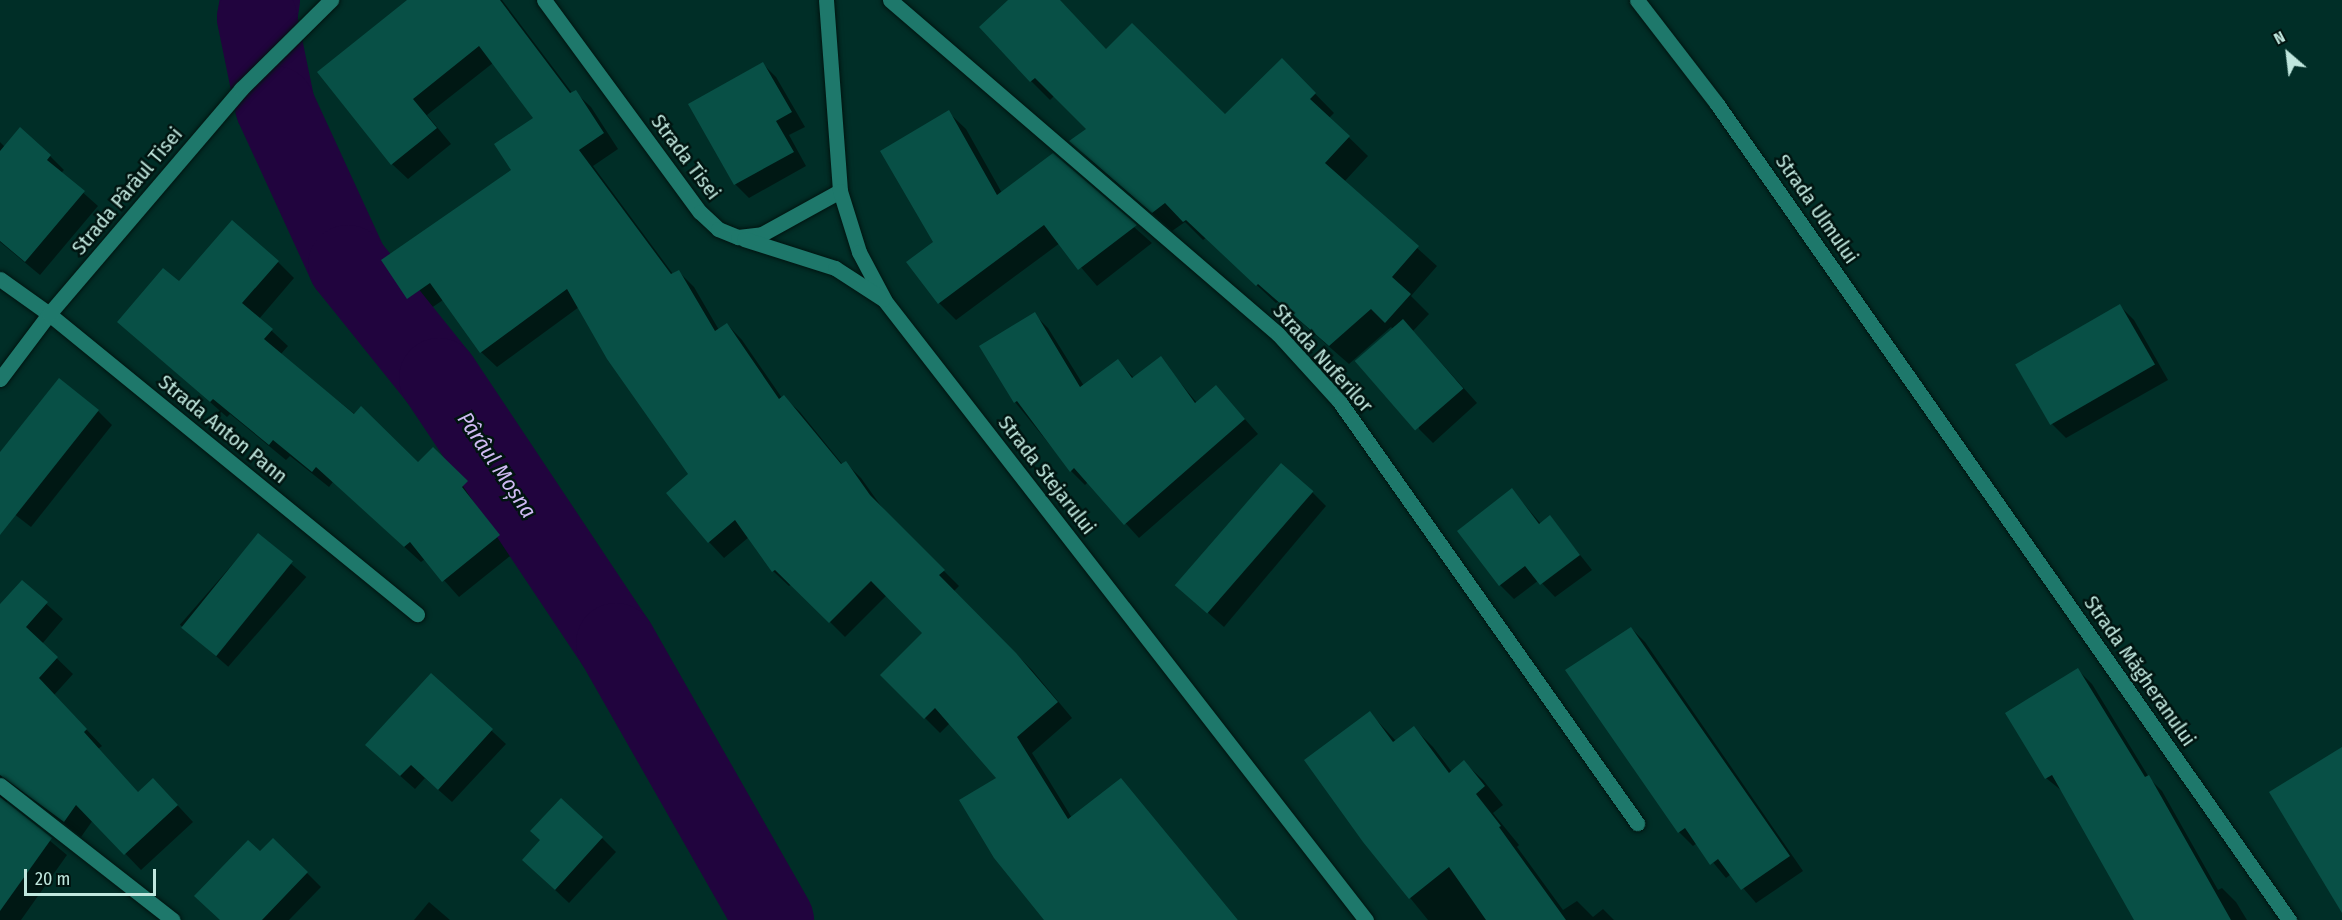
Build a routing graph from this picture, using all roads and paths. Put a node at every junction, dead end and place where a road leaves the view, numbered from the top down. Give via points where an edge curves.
1 (331, 0) edge
2 (544, 0) edge
3 (826, 0) edge
4 (890, 0) edge
5 (1637, 0) edge
6 (840, 191) junction
7 (738, 237) junction
8 (0, 279) edge
9 (885, 301) junction
10 (49, 314) junction
11 (0, 379) edge
12 (1957, 446) joint
13 (417, 614) dead end
14 (0, 785) edge
15 (1637, 823) dead end
16 (173, 920) edge
17 (1366, 920) edge
18 (2289, 920) edge

1 - 10 street, Strada Pârâul Tisei via 241,89
2 - 7 street, Strada Tisei via 700,212 718,229
3 - 6 street, Strada Stejarului
4 - 15 street, Strada Nuferilor via 1278,334 1339,401
5 - 12 street, Strada Ulmului via 1717,104
6 - 7 street via 762,234
6 - 9 street, Strada Stejarului via 859,252
7 - 9 street, Strada Tisei via 835,268
8 - 10 street, Strada Anton Pann
9 - 17 street, Strada Stejarului
10 - 11 street, Strada Pârâul Tisei
10 - 13 street, Strada Anton Pann
12 - 18 street, Strada Măgheranului
14 - 16 street

